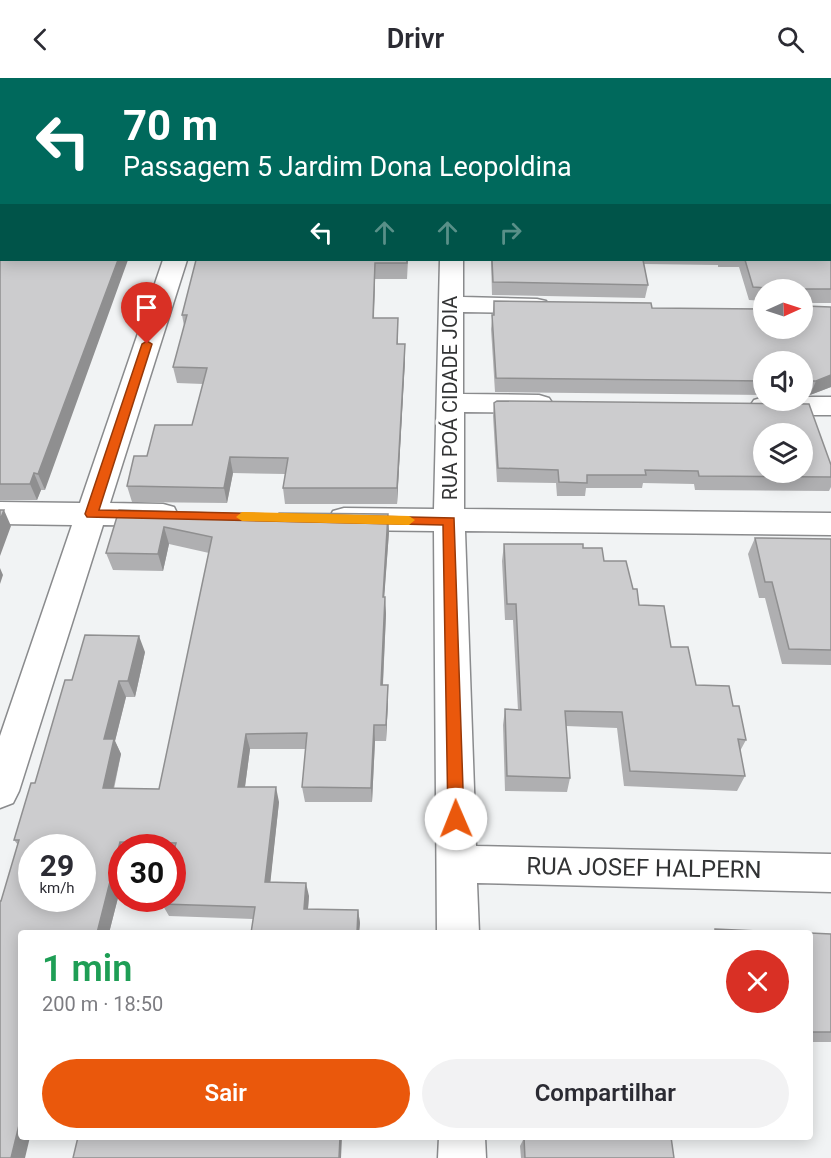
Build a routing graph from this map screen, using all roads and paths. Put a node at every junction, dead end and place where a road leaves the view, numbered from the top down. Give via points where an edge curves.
1 (175, 261) edge
2 (452, 261) edge
3 (451, 304) junction
4 (555, 306) edge
5 (450, 403) junction
6 (564, 404) edge
7 (738, 405) edge
8 (831, 406) edge
9 (0, 513) edge
10 (91, 514) junction
11 (187, 516) edge
12 (318, 518) edge
13 (449, 521) junction
14 (831, 524) edge
15 (0, 791) edge
16 (457, 864) junction
17 (831, 873) edge
18 (458, 930) edge
19 (462, 1140) edge
20 (462, 1158) edge

1 - 10 street
2 - 3 street, RUA POÁ CIDADE JOIA
3 - 4 street
3 - 5 street, RUA POÁ CIDADE JOIA
5 - 6 street
5 - 13 street, RUA POÁ CIDADE JOIA
7 - 8 street
9 - 10 street
10 - 11 street
10 - 15 street
12 - 13 street
13 - 14 street
13 - 16 street, RUA POÁ CIDADE JOIA
16 - 17 street, RUA JOSEF HALPERN
16 - 18 street, RUA POÁ CIDADE JOIA
19 - 20 street

